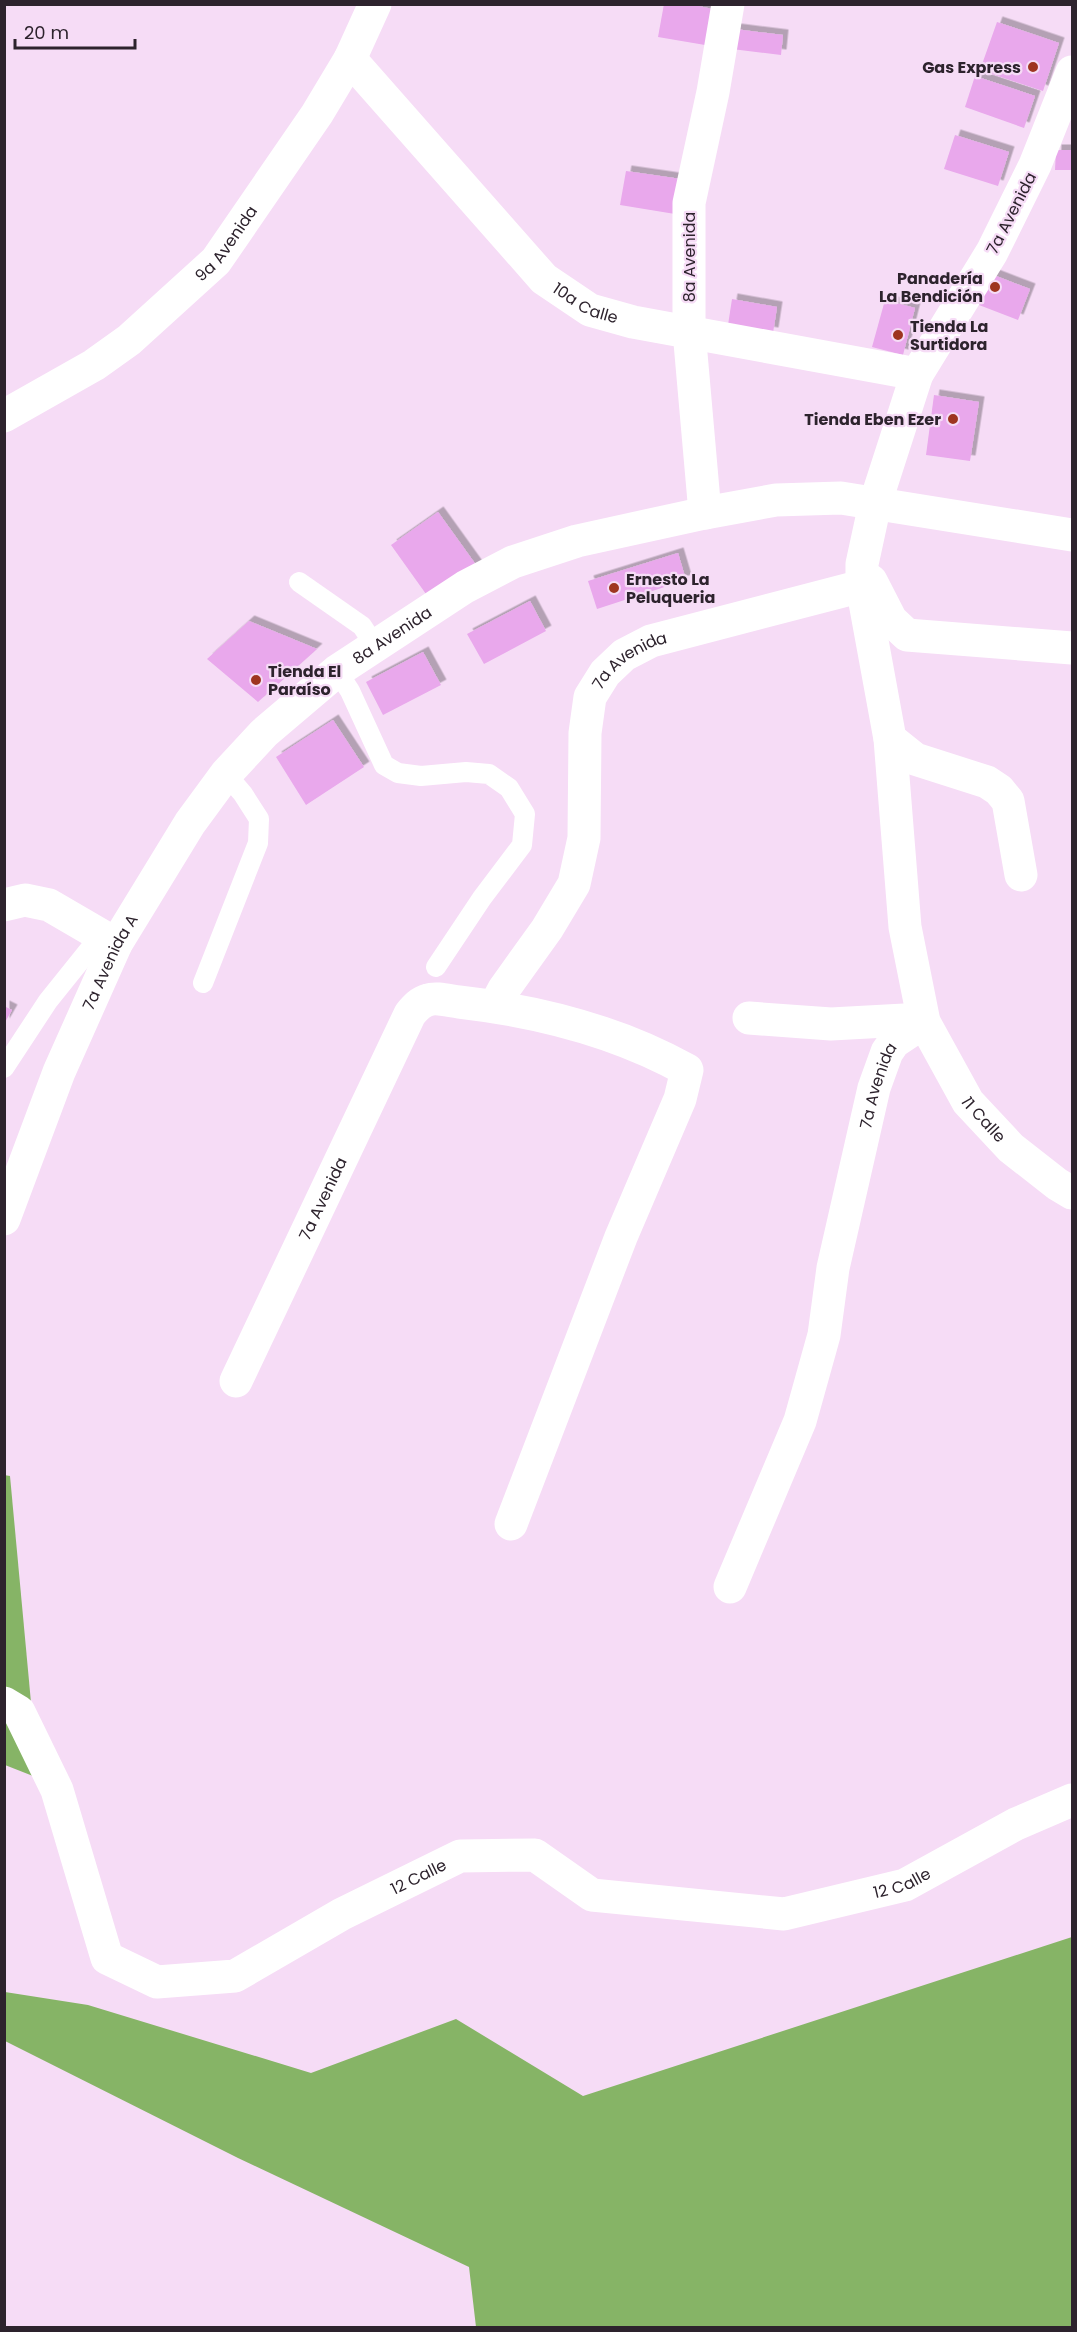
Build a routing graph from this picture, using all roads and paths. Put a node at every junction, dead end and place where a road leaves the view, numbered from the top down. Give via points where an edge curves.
1 (375, 4) edge
2 (728, 4) edge
3 (350, 59) junction
4 (1072, 72) edge
5 (689, 332) junction
6 (917, 374) junction
7 (4, 416) edge
8 (875, 504) junction
9 (705, 513) junction
10 (1072, 535) edge
11 (862, 575) junction
12 (299, 582) dead end
13 (375, 646) junction
14 (1072, 648) edge
15 (337, 671) junction
16 (264, 733) joint
17 (890, 739) junction
18 (225, 774) junction
19 (1021, 874) dead end
20 (4, 905) edge
21 (109, 940) junction
22 (436, 967) dead end
23 (203, 983) dead end
24 (495, 1006) junction
25 (749, 1018) dead end
26 (924, 1021) junction
27 (4, 1068) edge
28 (1072, 1193) edge
29 (4, 1219) edge
30 (236, 1381) dead end
31 (511, 1524) dead end
32 (730, 1587) dead end
33 (4, 1702) edge
34 (1072, 1800) edge

1 - 3 street, 9a Avenida
2 - 5 street, 8a Avenida via 689,203
3 - 5 street, 10a Calle via 543,279 590,310
3 - 7 street, 9a Avenida via 216,261 129,340
4 - 6 street, 7a Avenida via 1035,165 992,252
5 - 6 street, 10a Calle
5 - 9 street, 8a Avenida
6 - 8 street, 7a Avenida
8 - 9 street, 8a Avenida via 841,498 776,500
8 - 10 street, 8a Avenida
8 - 11 street, 7a Avenida
9 - 13 street, 8a Avenida via 577,541 513,562 465,587
11 - 14 street via 891,620 907,635
11 - 17 street, 7a Avenida
11 - 24 street, 7a Avenida via 651,641 624,655 604,673 590,697 585,733 584,838 574,884
12 - 13 lane via 362,626
13 - 15 street, 8a Avenida
15 - 16 street, 8a Avenida
15 - 22 lane via 384,765 398,773 421,776 489,774 510,788 525,814 522,846
16 - 18 street, 7a Avenida A
17 - 19 street via 915,759 987,782 999,790 1008,801
17 - 26 street, 7a Avenida via 905,927
18 - 21 street, 7a Avenida A
18 - 23 lane via 259,819 258,843
20 - 21 street via 25,900 49,905
21 - 27 lane via 48,1001
21 - 29 street, 7a Avenida A
24 - 30 street, 7a Avenida via 430,999 410,1014
24 - 31 street via 607,1035 658,1054 687,1070 680,1099 621,1237
25 - 26 street via 831,1024
26 - 28 street, 11 Calle via 968,1102 1011,1148
26 - 32 street, 7a Avenida via 894,1042 874,1088 833,1268 824,1335 800,1421
33 - 34 street, 12 Calle via 19,1712 57,1790 107,1958 157,1982 235,1976 342,1914 460,1856 535,1855 592,1894 784,1914 905,1885 1016,1824

